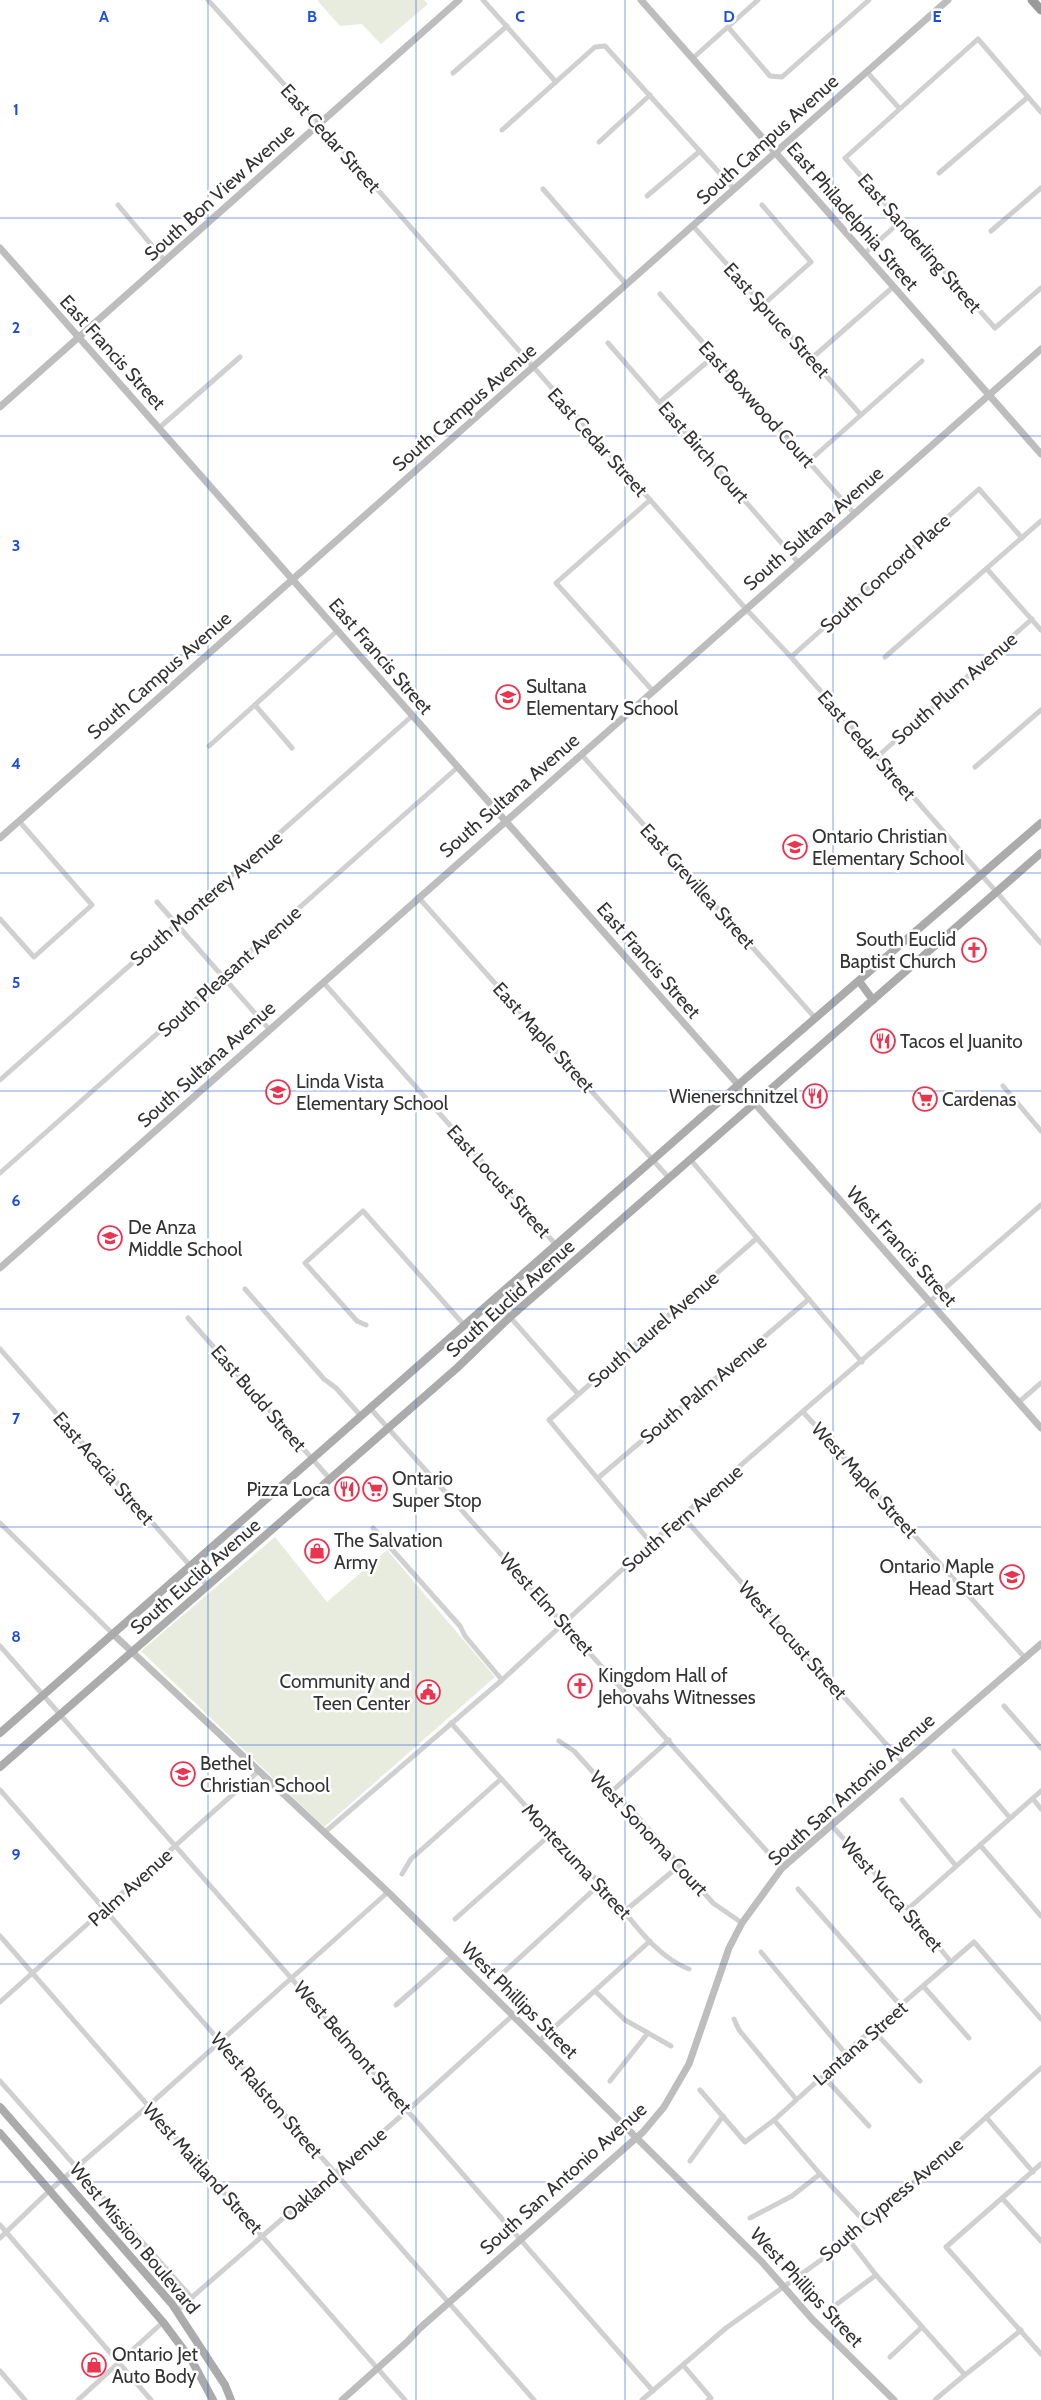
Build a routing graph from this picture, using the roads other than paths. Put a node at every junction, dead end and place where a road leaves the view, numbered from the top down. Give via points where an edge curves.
1 (208, 0) edge
2 (459, 0) edge
3 (483, 0) edge
4 (641, 0) edge
5 (758, 0) edge
6 (869, 0) edge
7 (948, 0) edge
8 (1032, 0) edge
9 (1041, 10) edge
10 (507, 26) junction
11 (728, 27) junction
12 (693, 58) junction
13 (867, 72) junction
14 (453, 73) dead end
15 (556, 82) junction
16 (650, 95) junction
17 (1028, 96) junction
18 (899, 108) junction
19 (1041, 112) edge
20 (320, 124) junction
21 (502, 130) dead end
22 (599, 142) dead end
23 (700, 151) junction
24 (776, 152) junction
25 (939, 173) dead end
26 (1041, 188) edge
27 (542, 189) dead end
28 (734, 189) junction
29 (647, 196) dead end
30 (118, 205) dead end
31 (762, 205) dead end
32 (901, 221) junction
33 (693, 226) junction
34 (992, 231) dead end
35 (0, 248) edge
36 (864, 254) junction
37 (166, 261) junction
38 (626, 284) junction
39 (893, 287) junction
40 (1041, 288) edge
41 (660, 294) dead end
42 (764, 304) junction
43 (78, 338) junction
44 (608, 342) dead end
45 (1041, 349) edge
46 (713, 356) junction
47 (240, 357) dead end
48 (812, 358) junction
49 (922, 361) dead end
50 (533, 368) junction
51 (988, 395) junction
52 (660, 402) junction
53 (0, 407) edge
54 (861, 415) junction
55 (159, 428) junction
56 (1041, 454) edge
57 (809, 461) junction
58 (650, 500) junction
59 (854, 513) junction
60 (1041, 521) edge
61 (1022, 538) junction
62 (798, 562) junction
63 (987, 569) junction
64 (292, 579) junction
65 (746, 609) junction
66 (1032, 620) junction
67 (1041, 630) edge
68 (338, 631) junction
69 (791, 657) junction
70 (885, 658) dead end
71 (653, 691) junction
72 (255, 705) junction
73 (1041, 710) edge
74 (412, 716) junction
75 (209, 746) dead end
76 (292, 748) dead end
77 (581, 754) junction
78 (877, 757) junction
79 (975, 767) dead end
80 (458, 768) junction
81 (505, 821) junction
82 (19, 822) junction
83 (1041, 823) edge
84 (0, 838) edge
85 (1041, 853) edge
86 (982, 875) junction
87 (997, 892) junction
88 (418, 897) junction
89 (157, 902) dead end
90 (0, 919) edge
91 (176, 924) junction
92 (1041, 943) edge
93 (223, 977) junction
94 (859, 981) junction
95 (323, 982) junction
96 (873, 1000) junction
97 (816, 1019) junction
98 (269, 1030) junction
99 (0, 1080) edge
100 (738, 1085) junction
101 (1002, 1086) dead end
102 (753, 1104) junction
103 (1041, 1131) edge
104 (690, 1159) junction
105 (654, 1160) junction
106 (0, 1173) edge
107 (669, 1178) junction
108 (1041, 1205) edge
109 (757, 1238) junction
110 (556, 1246) junction
111 (0, 1268) edge
112 (245, 1289) dead end
113 (495, 1300) junction
114 (808, 1300) junction
115 (931, 1302) junction
116 (510, 1317) junction
117 (188, 1318) dead end
118 (366, 1325) dead end
119 (465, 1326) junction
120 (0, 1349) edge
121 (862, 1362) junction
122 (1041, 1382) edge
123 (578, 1394) junction
124 (1019, 1402) junction
125 (370, 1408) junction
126 (804, 1413) junction
127 (361, 1416) junction
128 (388, 1428) junction
129 (1041, 1428) edge
130 (312, 1459) junction
131 (598, 1478) junction
132 (330, 1479) junction
133 (683, 1518) junction
134 (0, 1523) edge
135 (373, 1528) dead end
136 (651, 1543) junction
137 (191, 1566) junction
138 (209, 1586) junction
139 (564, 1624) junction
140 (113, 1634) junction
141 (1041, 1644) edge
142 (0, 1646) edge
143 (134, 1652) junction
144 (1025, 1658) junction
145 (502, 1680) junction
146 (43, 1695) junction
147 (1004, 1706) dead end
148 (61, 1715) junction
149 (451, 1723) junction
150 (0, 1733) edge
151 (669, 1740) junction
152 (559, 1742) dead end
153 (1041, 1748) edge
154 (954, 1751) dead end
155 (903, 1763) junction
156 (0, 1767) edge
157 (258, 1771) junction
158 (501, 1779) junction
159 (0, 1790) edge
160 (611, 1792) junction
161 (1041, 1792) edge
162 (1033, 1799) junction
163 (902, 1800) dead end
164 (1041, 1809) edge
165 (1010, 1818) junction
166 (832, 1826) junction
167 (325, 1832) junction
168 (551, 1834) junction
169 (176, 1846) junction
170 (980, 1846) junction
171 (680, 1865) junction
172 (956, 1866) junction
173 (782, 1868) junction
174 (402, 1874) dead end
175 (600, 1884) junction
176 (798, 1889) dead end
177 (388, 1892) junction
178 (908, 1909) junction
179 (104, 1910) junction
180 (625, 1911) junction
181 (1041, 1916) edge
182 (455, 1919) dead end
183 (742, 1923) junction
184 (0, 1936) edge
185 (650, 1941) junction
186 (761, 1952) dead end
187 (452, 1956) junction
188 (951, 1962) junction
189 (689, 1969) dead end
190 (503, 1973) dead end
191 (33, 1974) junction
192 (293, 1979) junction
193 (924, 1987) junction
194 (595, 1991) junction
195 (0, 2002) edge
196 (396, 2006) dead end
197 (901, 2006) junction
198 (512, 2016) junction
199 (1041, 2018) edge
200 (734, 2019) dead end
201 (873, 2030) junction
202 (648, 2033) junction
203 (969, 2038) dead end
204 (221, 2042) junction
205 (538, 2042) junction
206 (671, 2046) dead end
207 (845, 2053) junction
208 (1041, 2068) edge
209 (824, 2076) junction
210 (0, 2081) edge
211 (610, 2081) dead end
212 (920, 2081) dead end
213 (700, 2090) dead end
214 (796, 2099) junction
215 (148, 2106) junction
216 (0, 2107) edge
217 (408, 2110) junction
218 (723, 2116) junction
219 (986, 2117) junction
220 (774, 2120) junction
221 (869, 2126) dead end
222 (0, 2133) edge
223 (636, 2138) junction
224 (690, 2161) dead end
225 (1041, 2164) edge
226 (77, 2169) junction
227 (335, 2172) junction
228 (1033, 2172) junction
229 (820, 2174) junction
230 (64, 2179) junction
231 (50, 2190) junction
232 (1002, 2198) junction
233 (750, 2218) dead end
234 (867, 2224) junction
235 (0, 2225) edge
236 (7, 2232) junction
237 (263, 2236) junction
238 (0, 2238) edge
239 (520, 2240) junction
240 (849, 2240) junction
241 (1041, 2242) edge
242 (876, 2275) junction
243 (784, 2285) junction
244 (192, 2298) junction
245 (448, 2303) junction
246 (837, 2304) dead end
247 (176, 2311) junction
248 (163, 2322) junction
249 (922, 2327) junction
250 (1021, 2330) junction
251 (1041, 2354) edge
252 (890, 2357) dead end
253 (120, 2364) junction
254 (683, 2365) junction
255 (378, 2369) junction
256 (0, 2371) edge
257 (964, 2374) junction
258 (653, 2390) junction
259 (25, 2400) edge
260 (78, 2400) edge
261 (151, 2400) edge
262 (213, 2400) edge
263 (231, 2400) edge
264 (342, 2400) edge
265 (405, 2400) edge
266 (534, 2400) edge
267 (642, 2400) edge
268 (708, 2400) edge
269 (894, 2400) edge
270 (935, 2400) edge

1 - 20 street, East Cedar Street
2 - 20 street, South Bon View Avenue
3 - 10 street
4 - 12 street, East Philadelphia Street
5 - 11 street
6 - 11 street via 777,78 770,76
7 - 13 street, South Campus Avenue
8 - 9 highway
10 - 14 street
10 - 15 street
11 - 12 street
12 - 24 street, East Philadelphia Street
13 - 18 street
13 - 24 street, South Campus Avenue
15 - 16 street via 595,47 605,46
15 - 21 street
16 - 22 street
16 - 23 street
17 - 18 street via 978,39
17 - 19 street
17 - 25 street
18 - 32 street, East Sanderling Street via 845,158
20 - 37 street, South Bon View Avenue
20 - 50 street, East Cedar Street
23 - 28 street
23 - 29 street
24 - 28 street, South Campus Avenue
24 - 36 street, East Philadelphia Street
26 - 34 street
27 - 38 street
28 - 33 street, South Campus Avenue
30 - 37 street
31 - 42 street via 811,262
32 - 36 street
32 - 40 street, East Sanderling Street via 995,328
33 - 38 street, South Campus Avenue
33 - 42 street, East Spruce Street
35 - 43 street, East Francis Street
36 - 39 street, East Philadelphia Street
37 - 43 street, South Bon View Avenue
38 - 50 street, South Campus Avenue
39 - 48 street
39 - 51 street, East Philadelphia Street
41 - 46 street, East Boxwood Court
42 - 48 street, East Spruce Street
43 - 53 street, South Bon View Avenue
43 - 55 street, East Francis Street
44 - 52 street, East Birch Court
45 - 51 street, South Sultana Avenue
46 - 52 street
46 - 57 street, East Boxwood Court
47 - 55 street
48 - 54 street, East Spruce Street
49 - 54 street
50 - 58 street, East Cedar Street
50 - 64 street, South Campus Avenue
51 - 56 street, East Philadelphia Street
51 - 59 street, South Sultana Avenue
52 - 62 street, East Birch Court
54 - 57 street
55 - 64 street, East Francis Street
57 - 59 street, East Boxwood Court
58 - 65 street, East Cedar Street
58 - 71 street via 556,583
59 - 62 street, South Sultana Avenue
60 - 61 street
61 - 63 street
61 - 69 street, South Concord Place via 979,489
62 - 65 street, South Sultana Avenue
63 - 66 street
63 - 70 street
64 - 68 street, East Francis Street
64 - 82 street, South Campus Avenue
65 - 69 street, East Cedar Street
65 - 71 street, South Sultana Avenue
66 - 67 street
66 - 78 street, South Plum Avenue
68 - 72 street
68 - 74 street, East Francis Street
69 - 78 street, East Cedar Street
71 - 77 street, South Sultana Avenue
72 - 75 street
72 - 76 street
73 - 79 street
74 - 80 street, East Francis Street
74 - 91 street, South Monterey Avenue
77 - 81 street, South Sultana Avenue
77 - 97 street, East Grevillea Street
78 - 86 street, East Cedar Street
80 - 81 street, East Francis Street
80 - 93 street, South Pleasant Avenue
81 - 88 street, South Sultana Avenue
81 - 100 street, East Francis Street
82 - 84 street, South Campus Avenue
82 - 90 street via 92,905 34,957
83 - 86 main road, South Euclid Avenue
85 - 87 main road, South Euclid Avenue
86 - 87 street, East Cedar Street
86 - 94 main road, South Euclid Avenue
87 - 92 street, East Cedar Street
87 - 96 main road, South Euclid Avenue
88 - 95 street, South Sultana Avenue
88 - 105 street, East Maple Street
89 - 91 street
91 - 93 street
91 - 99 street, South Monterey Avenue
93 - 98 street
93 - 106 street, South Pleasant Avenue
94 - 96 main road
94 - 97 main road, South Euclid Avenue
95 - 98 street, South Sultana Avenue
95 - 110 street, East Locust Street
96 - 102 main road, South Euclid Avenue
97 - 100 main road, South Euclid Avenue
98 - 111 street, South Sultana Avenue
100 - 102 street, West Francis Street
100 - 105 main road, South Euclid Avenue
101 - 103 street
102 - 104 main road, South Euclid Avenue
102 - 115 street, West Francis Street
104 - 107 main road, South Euclid Avenue
104 - 109 street
105 - 107 street, East Maple Street
105 - 110 main road, South Euclid Avenue
107 - 116 main road, South Euclid Avenue
108 - 115 street, South Fern Avenue
109 - 114 street
109 - 123 street, South Laurel Avenue
110 - 113 main road, South Euclid Avenue
112 - 127 street
113 - 116 street
113 - 119 main road, South Euclid Avenue
114 - 121 street
114 - 131 street, South Palm Avenue
115 - 121 street, South Fern Avenue
115 - 124 street, West Francis Street
116 - 123 street
116 - 128 main road, South Euclid Avenue via 458,1368
117 - 130 street, East Budd Street
118 - 119 street via 357,1321 305,1263 362,1211
119 - 125 main road, South Euclid Avenue
120 - 137 street, East Acacia Street
121 - 126 street, South Fern Avenue
122 - 124 street
123 - 131 street, South Laurel Avenue via 549,1420
124 - 129 street, West Francis Street
125 - 127 main road, South Euclid Avenue
125 - 128 street, West Elm Street
126 - 133 street, South Fern Avenue
126 - 144 street, West Maple Street
127 - 130 main road, South Euclid Avenue
128 - 132 main road, South Euclid Avenue
128 - 139 street, West Elm Street
130 - 132 street, East Budd Street
130 - 137 main road, South Euclid Avenue
131 - 136 street
132 - 138 main road, South Euclid Avenue
133 - 136 street, South Fern Avenue
133 - 155 street, West Locust Street
134 - 140 street
135 - 145 street via 460,1626
136 - 139 street, South Fern Avenue
137 - 138 street, East Acacia Street
137 - 140 main road, South Euclid Avenue
138 - 143 main road, South Euclid Avenue
139 - 145 street, South Fern Avenue
139 - 151 street, West Elm Street
140 - 143 street, West Phillips Street
140 - 146 main road, South Euclid Avenue
141 - 144 street, South San Antonio Avenue
142 - 146 street, West Belmont Street
143 - 148 main road, South Euclid Avenue
143 - 157 street, West Phillips Street
144 - 155 street, South San Antonio Avenue
145 - 149 street, South Fern Avenue
146 - 148 street, West Belmont Street
146 - 150 main road, South Euclid Avenue
147 - 153 street
148 - 156 main road, South Euclid Avenue
148 - 169 street, West Belmont Street
149 - 158 street, Montezuma Street
149 - 167 street, South Fern Avenue
151 - 160 street
151 - 173 street, West Elm Street
152 - 160 street, West Sonoma Court via 574,1751
154 - 165 street
155 - 166 street, South San Antonio Avenue
157 - 167 street, West Phillips Street
157 - 169 street, Palm Avenue
158 - 168 street, Montezuma Street
158 - 174 street via 411,1859
159 - 179 street, West Ralston Street
160 - 171 street, West Sonoma Court via 630,1808
161 - 162 street
162 - 164 street
162 - 165 street
163 - 172 street
165 - 170 street
166 - 173 street, South San Antonio Avenue
166 - 178 street, West Yucca Street
167 - 177 street, West Phillips Street
168 - 175 street, Montezuma Street via 560,1848
168 - 182 street
169 - 179 street, Palm Avenue
169 - 192 street, West Belmont Street
170 - 172 street
170 - 181 street
171 - 180 street
171 - 183 street, West Sonoma Court via 714,1904
172 - 178 street
173 - 183 street, South San Antonio Avenue
175 - 180 street, Montezuma Street
175 - 190 street
176 - 197 street
177 - 187 street, West Phillips Street
177 - 192 street
178 - 188 street, West Yucca Street
179 - 191 street, Palm Avenue
179 - 204 street, West Ralston Street
180 - 185 street, Montezuma Street
183 - 223 street, South San Antonio Avenue via 729,1948 689,2064 664,2107
184 - 191 street, West Maitland Street
185 - 189 street, Montezuma Street via 675,1964
185 - 194 street
186 - 207 street
187 - 196 street
187 - 198 street, West Phillips Street
188 - 193 street, Lantana Street
188 - 199 street, Lantana Street via 974,1942
191 - 195 street, Palm Avenue
191 - 215 street, West Maitland Street
192 - 204 street
192 - 217 street, West Belmont Street
193 - 197 street, Lantana Street
193 - 203 street
194 - 202 street via 625,2020
194 - 205 street
197 - 201 street, Lantana Street
198 - 205 street, West Phillips Street
198 - 217 street, Oakland Avenue
200 - 214 street via 739,2030
201 - 207 street, Lantana Street
201 - 212 street
202 - 206 street
202 - 211 street
204 - 215 street
204 - 227 street, West Ralston Street
205 - 223 street, West Phillips Street
207 - 209 street, Lantana Street
208 - 219 street, South Cypress Avenue
209 - 214 street, Lantana Street
209 - 221 street
210 - 226 street
213 - 218 street
214 - 220 street, Lantana Street
215 - 226 street
215 - 237 street, West Maitland Street
216 - 230 main road, West Mission Boulevard
217 - 227 street, Oakland Avenue
217 - 239 street, West Belmont Street
218 - 220 street, Lantana Street via 745,2142
218 - 224 street
219 - 228 street
219 - 234 street, South Cypress Avenue
220 - 229 street
222 - 231 main road, West Mission Boulevard
223 - 239 street, South San Antonio Avenue
223 - 243 street, West Phillips Street
225 - 228 street
226 - 230 street
226 - 244 street
227 - 237 street, Oakland Avenue
227 - 245 street, West Ralston Street
228 - 232 street
229 - 233 street via 792,2196
229 - 234 street
230 - 231 street
230 - 247 main road, West Mission Boulevard
231 - 236 street
231 - 248 main road, West Mission Boulevard
232 - 241 street
232 - 250 street via 946,2247
234 - 240 street, South Cypress Avenue
235 - 236 street
236 - 238 street
236 - 253 street
237 - 244 street, Oakland Avenue
237 - 255 street, West Maitland Street
239 - 245 street, South San Antonio Avenue
239 - 258 street, West Belmont Street
240 - 242 street
240 - 243 street, South Cypress Avenue
242 - 246 street
242 - 249 street
243 - 254 street, South Cypress Avenue
243 - 269 street, West Phillips Street via 812,2319
244 - 247 street, Oakland Avenue
245 - 255 street, South San Antonio Avenue
245 - 266 street, West Ralston Street
247 - 263 main road, West Mission Boulevard
248 - 253 street
248 - 262 main road, West Mission Boulevard via 192,2361
249 - 252 street
249 - 257 street
250 - 251 street
250 - 257 street
253 - 260 street
253 - 261 street
254 - 258 street, South Cypress Avenue
254 - 268 street via 711,2398
255 - 264 street, South San Antonio Avenue
255 - 265 street, West Maitland Street
256 - 259 street
257 - 270 street
258 - 267 street, South Cypress Avenue

